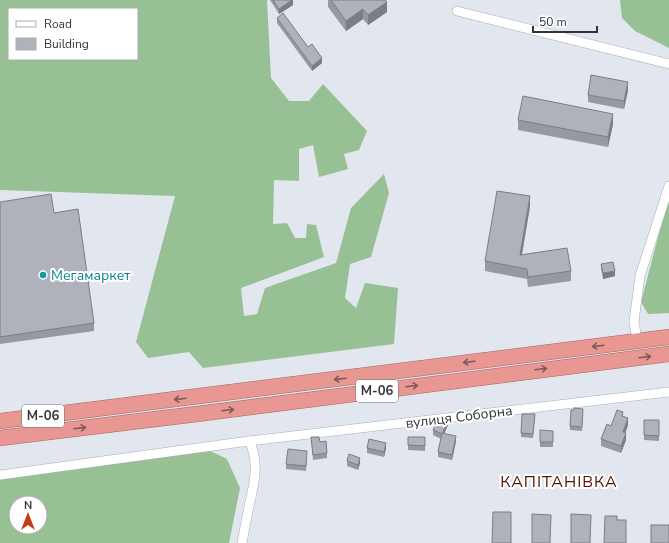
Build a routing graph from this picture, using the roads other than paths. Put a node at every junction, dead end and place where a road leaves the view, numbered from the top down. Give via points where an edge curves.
1 (458, 11) dead end
2 (669, 64) edge
3 (669, 186) edge
4 (669, 337) edge
5 (637, 341) junction
6 (669, 354) edge
7 (669, 392) edge
8 (0, 421) edge
9 (0, 438) edge
10 (249, 441) junction
11 (0, 475) edge
12 (242, 543) edge

1 - 2 street
3 - 5 street via 640,276 634,321
4 - 5 highway, М-06
5 -> 8 highway, М-06
9 -> 6 highway, М-06
7 - 10 street, вулиця Соборна
10 - 11 street, вулиця Соборна
10 - 12 street via 255,463 254,481

